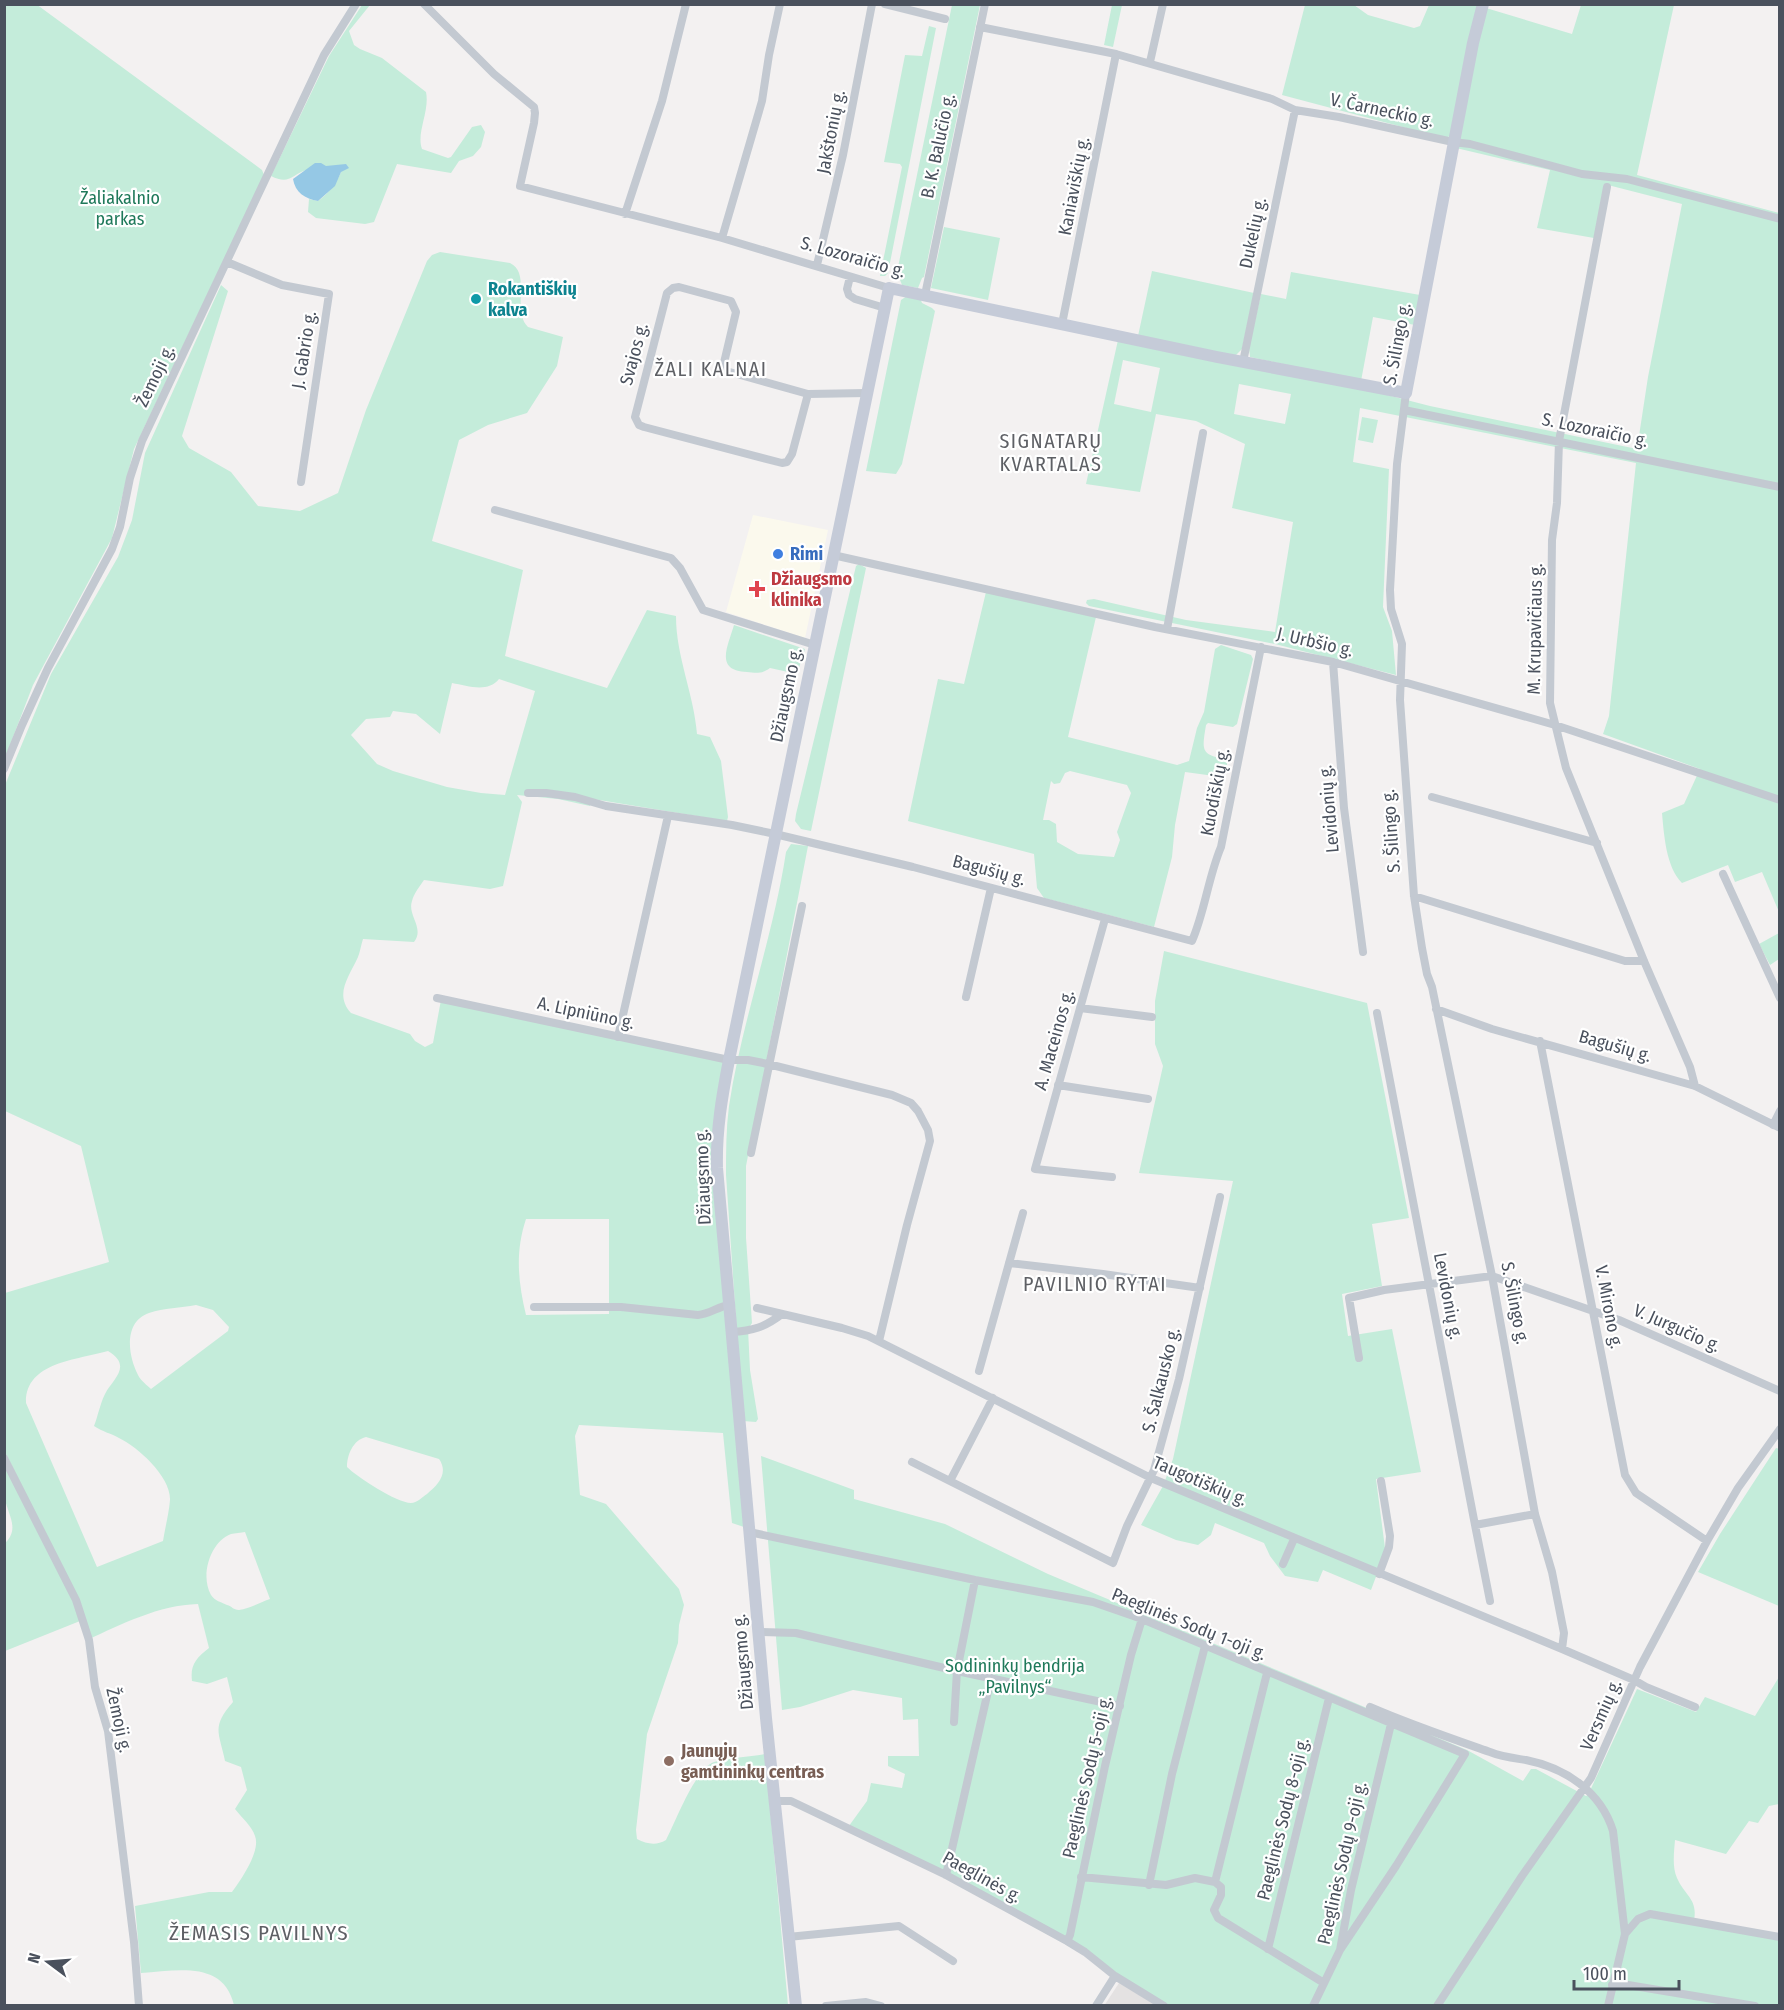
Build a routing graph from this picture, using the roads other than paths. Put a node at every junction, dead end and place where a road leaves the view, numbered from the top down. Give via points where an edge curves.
1 (356, 4) edge
2 (424, 4) edge
3 (686, 4) edge
4 (780, 4) edge
5 (872, 4) edge
6 (885, 4) edge
7 (985, 4) edge
8 (1163, 4) edge
9 (1482, 4) edge
10 (945, 19) dead end
11 (980, 27) junction
12 (1116, 54) junction
13 (1149, 62) junction
14 (1295, 110) junction
15 (1453, 142) junction
16 (1607, 187) dead end
17 (625, 214) junction
18 (1779, 219) edge
19 (722, 238) junction
20 (227, 262) junction
21 (818, 265) junction
22 (850, 276) junction
23 (889, 288) junction
24 (925, 295) junction
25 (885, 308) junction
26 (1062, 324) junction
27 (1243, 362) junction
28 (867, 393) junction
29 (1406, 393) junction
30 (808, 394) junction
31 (1404, 410) junction
32 (1203, 433) dead end
33 (1559, 441) junction
34 (301, 482) dead end
35 (1779, 486) edge
36 (495, 510) dead end
37 (833, 555) junction
38 (1167, 629) junction
39 (815, 645) junction
40 (1261, 647) junction
41 (1333, 662) junction
42 (1399, 681) junction
43 (1555, 725) junction
44 (4, 769) edge
45 (528, 794) dead end
46 (1432, 797) dead end
47 (1779, 800) edge
48 (668, 816) junction
49 (775, 834) junction
50 (1597, 843) junction
51 (1723, 874) dead end
52 (991, 888) junction
53 (1414, 896) junction
54 (802, 906) dead end
55 (1105, 919) junction
56 (1192, 941) joint
57 (1363, 952) dead end
58 (1644, 962) junction
59 (966, 997) dead end
60 (437, 998) dead end
61 (1779, 998) edge
62 (1080, 1008) junction
63 (1436, 1009) junction
64 (1377, 1013) dead end
65 (1152, 1017) dead end
66 (618, 1036) junction
67 (1540, 1041) junction
68 (729, 1060) junction
69 (768, 1064) junction
70 (1058, 1085) junction
71 (1695, 1086) junction
72 (1148, 1099) dead end
73 (1779, 1111) edge
74 (1776, 1127) edge
75 (751, 1153) dead end
76 (1112, 1177) dead end
77 (1220, 1197) dead end
78 (1023, 1213) dead end
79 (1009, 1263) junction
80 (1492, 1276) junction
81 (1429, 1285) junction
82 (1200, 1288) junction
83 (729, 1305) junction
84 (534, 1307) dead end
85 (757, 1308) dead end
86 (1593, 1311) junction
87 (782, 1314) junction
88 (731, 1332) junction
89 (879, 1341) junction
90 (1359, 1358) dead end
91 (979, 1371) dead end
92 (1779, 1391) edge
93 (993, 1398) junction
94 (1779, 1429) edge
95 (4, 1458) edge
96 (912, 1462) dead end
97 (1151, 1478) junction
98 (1381, 1480) dead end
99 (950, 1481) junction
100 (1535, 1514) junction
101 (1475, 1525) junction
102 (749, 1532) junction
103 (1294, 1539) junction
104 (1707, 1541) junction
105 (1283, 1564) dead end
106 (1379, 1574) junction
107 (975, 1580) junction
108 (1490, 1601) dead end
109 (1142, 1619) junction
110 (758, 1632) junction
111 (1205, 1646) junction
112 (1562, 1649) junction
113 (957, 1671) junction
114 (1267, 1673) junction
115 (991, 1678) junction
116 (1634, 1680) junction
117 (1329, 1698) junction
118 (1120, 1706) junction
119 (1370, 1707) dead end
120 (1695, 1707) dead end
121 (954, 1722) dead end
122 (1391, 1724) junction
123 (1585, 1787) junction
124 (774, 1801) junction
125 (946, 1875) junction
126 (1082, 1877) junction
127 (1215, 1882) junction
128 (1149, 1885) junction
129 (1625, 1934) junction
130 (788, 1936) junction
131 (1779, 1937) edge
132 (1067, 1941) junction
133 (1268, 1949) junction
134 (1340, 1950) junction
135 (953, 1961) dead end
136 (1115, 1976) junction
137 (1324, 1983) junction
138 (1612, 1985) junction
139 (139, 2006) edge
140 (796, 2006) edge
141 (826, 2006) edge
142 (881, 2006) edge
143 (1096, 2006) edge
144 (1164, 2006) edge
145 (1313, 2006) edge
146 (1437, 2006) edge
147 (1608, 2006) edge
148 (1755, 2006) edge

1 - 20 street, Žemoji g. via 324,55
2 - 17 street, S. Lozoraičio g. via 494,74 534,107 520,186
3 - 17 street via 662,101
4 - 19 street via 762,101
5 - 21 street, Jakštonių g.
6 - 10 street
7 - 11 street, B. K. Balučio g.
8 - 13 street
9 - 15 street, S. Šilingo g.
11 - 12 street, V. Čarneckio g.
11 - 24 street, B. K. Balučio g.
12 - 13 street, V. Čarneckio g.
12 - 26 street, Kaniaviškių g.
13 - 14 street, V. Čarneckio g. via 1272,99
14 - 15 street, V. Čarneckio g.
14 - 27 street, Dukelių g.
15 - 18 street, V. Čarneckio g. via 1582,174 1627,179
15 - 29 street, S. Šilingo g.
16 - 33 street, M. Krupavičiaus g.
17 - 19 street, S. Lozoraičio g.
19 - 21 street, S. Lozoraičio g.
20 - 34 street, J. Gabrio g. via 282,285 329,294
20 - 44 street, Žemoji g. via 142,441 112,549 48,668
21 - 22 street, S. Lozoraičio g.
22 - 23 street, S. Lozoraičio g.
22 - 25 street via 849,295
23 - 24 street, S. Lozoraičio g.
23 - 25 street, Džiaugsmo g.
24 - 26 street, S. Lozoraičio g.
25 - 28 street, Džiaugsmo g.
26 - 27 street, S. Lozoraičio g.
27 - 29 street, S. Lozoraičio g.
28 - 30 street, Svajos g.
28 - 37 street, Džiaugsmo g.
29 - 31 street, S. Šilingo g.
30 - 30 street, Svajos g. via 726,371 723,367 736,312 733,304 679,287 667,293 635,417 644,427 782,463 792,454
31 - 33 street, S. Lozoraičio g.
31 - 42 street, S. Šilingo g. via 1390,590 1391,609 1402,644
32 - 38 street
33 - 35 street, S. Lozoraičio g.
33 - 43 street, M. Krupavičiaus g. via 1550,629 1550,704
36 - 39 street via 671,558 681,568 703,610
37 - 38 street, J. Urbšio g.
37 - 39 street, Džiaugsmo g.
38 - 40 street, J. Urbšio g.
39 - 49 street, Džiaugsmo g.
40 - 41 street, J. Urbšio g.
40 - 56 street, Kuodiškių g. via 1221,847
41 - 42 street, J. Urbšio g.
41 - 57 street, Levidonių g. via 1344,808
42 - 43 street, J. Urbšio g.
42 - 53 street, S. Šilingo g.
43 - 47 street, J. Urbšio g.
43 - 50 street, M. Krupavičiaus g. via 1566,768
45 - 48 street, Bagušių g. via 575,797
46 - 50 street
48 - 49 street, Bagušių g.
48 - 66 street
49 - 52 street, Bagušių g.
49 - 68 street, Džiaugsmo g.
50 - 58 street, M. Krupavičiaus g.
51 - 61 street
52 - 55 street, Bagušių g.
52 - 59 street
53 - 58 street via 1625,961
53 - 63 street, S. Šilingo g.
54 - 69 street
55 - 56 street, Bagušių g.
55 - 62 street, A. Maceinos g.
58 - 71 street, M. Krupavičiaus g.
60 - 66 street, A. Lipniūno g.
62 - 65 street
62 - 70 street, A. Maceinos g.
63 - 67 street, Bagušių g.
63 - 80 street, S. Šilingo g.
64 - 81 street, Levidonių g.
66 - 68 street, A. Lipniūno g.
67 - 71 street, Bagušių g.
67 - 86 street, V. Mirono g.
68 - 69 street, A. Lipniūno g.
68 - 83 street, Džiaugsmo g. via 717,1142
69 - 75 street
69 - 89 street, A. Lipniūno g. via 892,1095 911,1103 926,1123 930,1141
70 - 72 street
70 - 76 street, A. Maceinos g. via 1035,1169
71 - 74 street, Bagušių g.
73 - 74 street
77 - 82 street, S. Šalkausko g.
78 - 79 street
79 - 82 street
79 - 91 street
80 - 81 street, V. Jurgučio g.
80 - 86 street, V. Jurgučio g.
80 - 100 street, S. Šilingo g.
81 - 90 street, V. Jurgučio g. via 1349,1298
81 - 101 street, Levidonių g.
82 - 97 street, S. Šalkausko g.
83 - 84 street via 698,1315 621,1307
83 - 88 street, Džiaugsmo g.
85 - 87 street, Taugotiškių g.
86 - 92 street, V. Jurgučio g.
86 - 104 street, V. Mirono g. via 1621,1465 1628,1484
87 - 88 street via 752,1331
87 - 89 street, Taugotiškių g.
88 - 102 street, Džiaugsmo g.
89 - 93 street, Taugotiškių g.
93 - 97 street, Taugotiškių g.
93 - 99 street
94 - 104 street, Versmių g.
95 - 139 street, Žemoji g. via 76,1600 89,1640 95,1687 108,1731
96 - 99 street
97 - 99 street, S. Šalkausko g. via 1113,1563
97 - 103 street, Taugotiškių g.
98 - 106 street via 1390,1536
100 - 101 street
100 - 112 street, S. Šilingo g. via 1552,1572 1564,1633
101 - 108 street, Levidonių g.
102 - 107 street, Paeglinės Sodų 1-oji g.
102 - 110 street, Džiaugsmo g.
103 - 105 street
103 - 106 street, Taugotiškių g.
104 - 116 street, Versmių g.
106 - 112 street, Taugotiškių g.
107 - 109 street, Paeglinės Sodų 1-oji g. via 1093,1602
107 - 113 street
109 - 111 street, Paeglinės Sodų 1-oji g.
109 - 118 street, Paeglinės Sodų 5-oji g.
110 - 113 street via 796,1633
110 - 124 street, Džiaugsmo g.
111 - 114 street, Paeglinės Sodų 1-oji g.
111 - 128 street
112 - 116 street, Taugotiškių g.
113 - 115 street
113 - 121 street
114 - 117 street, Paeglinės Sodų 1-oji g.
114 - 127 street
115 - 118 street
115 - 125 street
116 - 120 street, Taugotiškių g.
116 - 123 street, Versmių g.
117 - 122 street, Paeglinės Sodų 1-oji g.
117 - 133 street, Paeglinės Sodų 8-oji g.
118 - 126 street, Paeglinės Sodų 5-oji g.
119 - 123 street via 1492,1753 1539,1763
122 - 134 street, Paeglinės Sodų 9-oji g.
122 - 134 street, Paeglinės Sodų 1-oji g. via 1465,1754
123 - 129 street via 1605,1812 1613,1832
123 - 146 street, Versmių g.
124 - 125 street, Paeglinės g. via 795,1803
124 - 130 street, Džiaugsmo g.
125 - 132 street, Paeglinės g.
126 - 128 street
126 - 132 street, Paeglinės Sodų 5-oji g.
127 - 128 street via 1189,1878 1176,1884
127 - 133 street via 1221,1891 1214,1914
129 - 131 street via 1638,1919 1650,1914
129 - 138 street
130 - 135 street via 899,1926
130 - 140 street, Džiaugsmo g.
132 - 136 street, Paeglinės g.
133 - 137 street
134 - 137 street, Paeglinės Sodų 9-oji g.
136 - 143 street
136 - 144 street, Paeglinės g.
137 - 145 street, Paeglinės Sodų 9-oji g.
138 - 147 street
138 - 148 street
141 - 142 street via 866,2002

